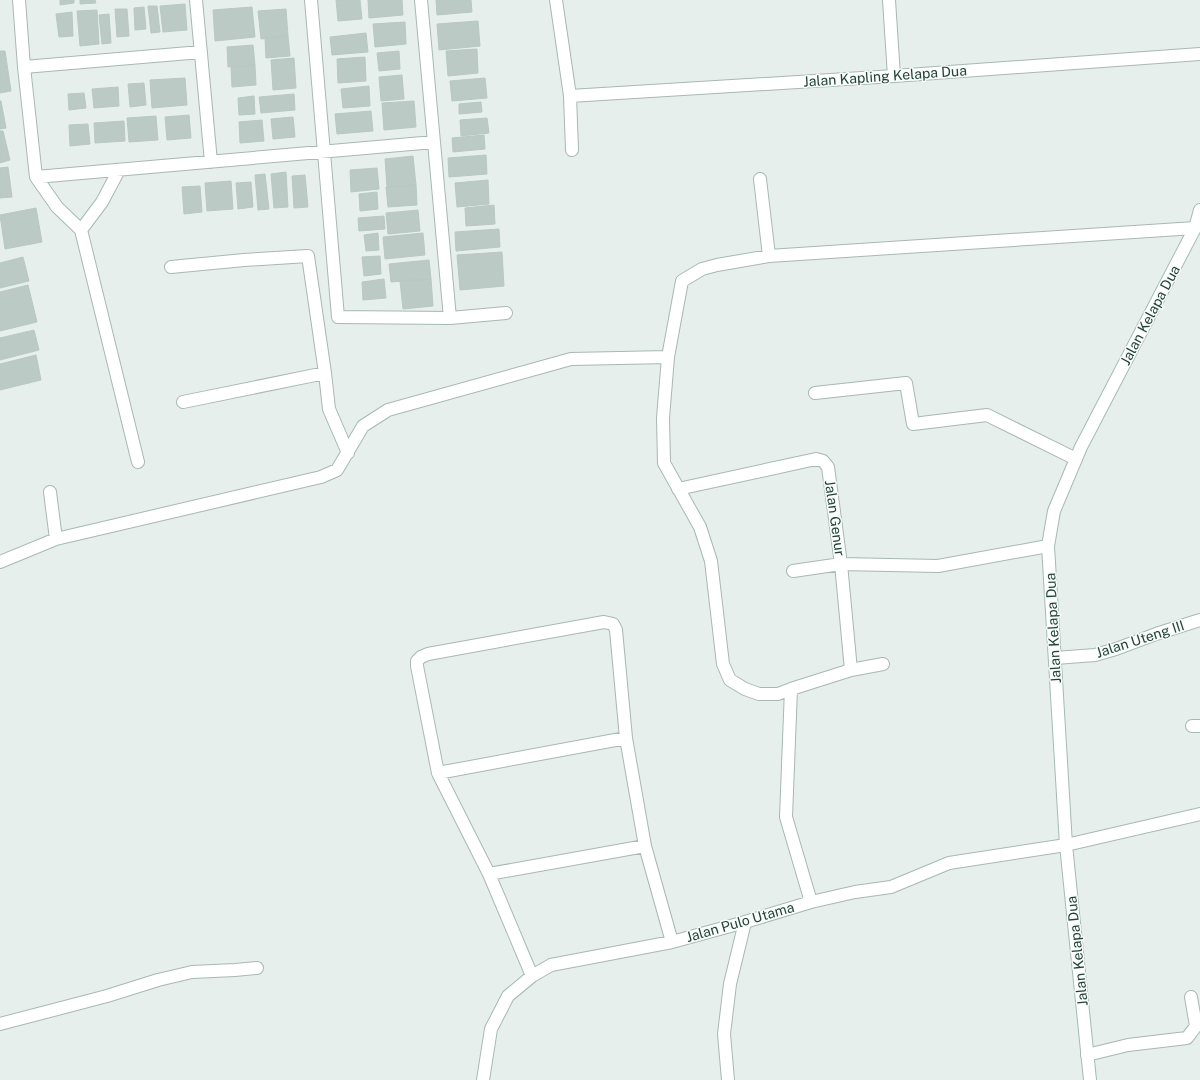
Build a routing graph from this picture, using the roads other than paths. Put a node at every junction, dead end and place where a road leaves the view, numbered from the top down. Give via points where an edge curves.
1 (19, 0) edge
2 (196, 0) edge
3 (311, 0) edge
4 (422, 0) edge
5 (556, 0) edge
6 (889, 0) edge
7 (201, 52) junction
8 (1200, 54) edge
9 (24, 67) junction
10 (894, 76) junction
11 (570, 96) junction
12 (434, 142) junction
13 (572, 150) dead end
14 (324, 152) junction
15 (211, 162) junction
16 (119, 170) junction
17 (36, 177) junction
18 (760, 179) dead end
19 (1200, 210) edge
20 (1195, 228) junction
21 (81, 230) junction
22 (769, 256) junction
23 (171, 268) dead end
24 (506, 313) dead end
25 (450, 318) junction
26 (668, 357) junction
27 (325, 373) junction
28 (816, 393) dead end
29 (184, 402) dead end
30 (348, 453) junction
31 (1076, 459) junction
32 (138, 462) dead end
33 (678, 489) junction
34 (50, 492) dead end
35 (56, 539) junction
36 (1048, 546) junction
37 (0, 562) edge
38 (841, 564) junction
39 (793, 571) dead end
40 (1200, 620) edge
41 (1055, 658) junction
42 (882, 664) dead end
43 (851, 670) junction
44 (791, 689) junction
45 (626, 738) junction
46 (438, 773) junction
47 (1200, 814) edge
48 (1066, 845) junction
49 (645, 846) junction
50 (489, 874) junction
51 (811, 902) junction
52 (745, 922) junction
53 (672, 942) junction
54 (257, 968) dead end
55 (532, 976) junction
56 (1191, 997) dead end
57 (0, 1024) edge
58 (1087, 1055) junction
59 (483, 1080) edge
60 (728, 1080) edge
61 (1090, 1080) edge

1 - 9 street
2 - 7 street
3 - 14 street
4 - 12 street
5 - 11 street
6 - 10 street
7 - 9 street
7 - 15 street
8 - 10 street, Jalan Kapling Kelapa Dua
9 - 17 street
10 - 11 street, Jalan Kapling Kelapa Dua
11 - 13 street
12 - 14 street
12 - 25 street
14 - 15 street
14 - 25 street via 338,316
15 - 16 street
16 - 17 street
16 - 21 street via 102,202
17 - 21 street via 57,207
18 - 22 street
19 - 20 street, Jalan Kelapa Dua
20 - 22 street
20 - 31 street, Jalan Kelapa Dua
21 - 32 street
22 - 26 street via 702,269 682,281
23 - 27 street via 308,256
24 - 25 street
26 - 30 street via 571,359 415,401 388,410 363,426
26 - 33 street via 663,418 664,463
27 - 29 street
27 - 30 street via 329,408
28 - 31 street via 906,383 913,424 987,415
30 - 35 street via 337,470 321,477
31 - 36 street, Jalan Kelapa Dua via 1054,511
33 - 38 street, Jalan Genur via 816,459 823,461 828,467
33 - 44 street via 700,527 712,561 723,664 730,680 759,694 778,694
34 - 35 street
35 - 37 street
36 - 38 street, Jalan Genur via 938,566
36 - 41 street, Jalan Kelapa Dua
38 - 39 street
38 - 43 street
40 - 41 street, Jalan Uteng III via 1095,655
41 - 48 street, Jalan Kelapa Dua
42 - 43 street
43 - 44 street
44 - 51 street via 786,817
45 - 46 street
45 - 46 street via 616,630 613,624 604,622 428,654 417,661
45 - 49 street
46 - 50 street
47 - 48 street, Jalan Pulo Utama
48 - 51 street, Jalan Pulo Utama via 949,863 891,887
48 - 58 street, Jalan Kelapa Dua
49 - 50 street
49 - 53 street
50 - 55 street
51 - 52 street, Jalan Pulo Utama
52 - 53 street, Jalan Pulo Utama
52 - 60 street via 730,984 724,1034
53 - 55 street, Jalan Pulo Utama via 551,965
54 - 57 street via 192,972
55 - 59 street, Jalan Pulo Utama via 508,996 491,1029
56 - 58 street via 1196,1026 1187,1038 1128,1045
58 - 61 street, Jalan Kelapa Dua

